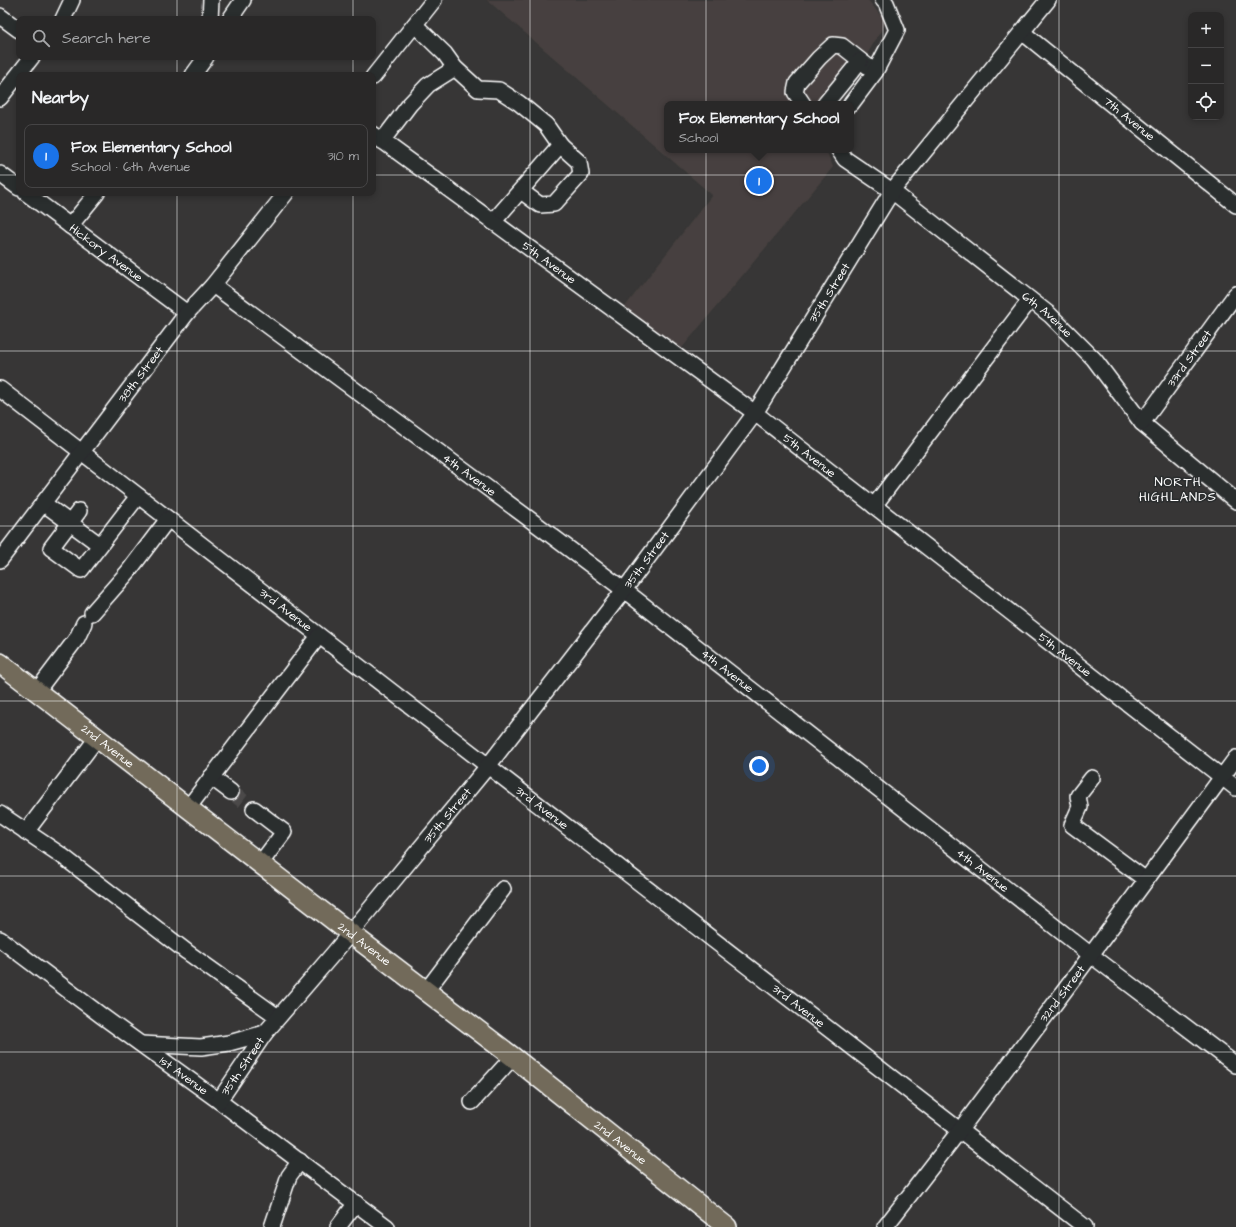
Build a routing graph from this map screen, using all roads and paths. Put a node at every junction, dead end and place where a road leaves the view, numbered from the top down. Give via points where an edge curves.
1 (72, 0) edge
2 (211, 0) edge
3 (243, 0) edge
4 (434, 0) edge
5 (883, 0) edge
6 (1048, 0) edge
7 (0, 16) edge
8 (64, 16) edge
9 (210, 16) edge
10 (232, 16) edge
11 (414, 25) junction
12 (16, 28) edge
13 (1022, 32) junction
14 (30, 60) edge
15 (204, 60) edge
16 (860, 60) junction
17 (455, 68) junction
18 (20, 72) edge
19 (195, 72) edge
20 (875, 72) junction
21 (376, 74) edge
22 (16, 78) edge
23 (0, 98) edge
24 (801, 101) edge
25 (827, 101) edge
26 (853, 101) edge
27 (378, 138) edge
28 (560, 145) junction
29 (841, 153) edge
30 (0, 174) edge
31 (16, 186) edge
32 (521, 191) junction
33 (892, 191) junction
34 (30, 196) edge
35 (95, 196) edge
36 (284, 196) edge
37 (1236, 205) edge
38 (493, 222) junction
39 (70, 226) junction
40 (213, 285) junction
41 (1236, 294) edge
42 (1030, 300) junction
43 (187, 313) junction
44 (0, 389) edge
45 (755, 413) junction
46 (1142, 423) junction
47 (82, 452) junction
48 (138, 496) junction
49 (1236, 501) edge
50 (43, 503) junction
51 (874, 506) junction
52 (79, 511) dead end
53 (168, 519) junction
54 (70, 523) junction
55 (100, 545) junction
56 (0, 560) edge
57 (624, 590) junction
58 (319, 636) junction
59 (0, 662) edge
60 (36, 691) junction
61 (97, 738) junction
62 (1236, 758) edge
63 (488, 766) junction
64 (211, 777) junction
65 (1221, 777) junction
66 (1092, 778) dead end
67 (1236, 788) edge
68 (231, 792) tunnel mouth
69 (188, 808) junction
70 (254, 809) tunnel mouth
71 (0, 814) edge
72 (26, 832) junction
73 (260, 864) junction
74 (1146, 880) junction
75 (503, 889) dead end
76 (350, 933) junction
77 (0, 940) edge
78 (1091, 955) junction
79 (426, 991) junction
80 (278, 1017) junction
81 (265, 1033) junction
82 (140, 1044) junction
83 (513, 1056) junction
84 (1236, 1065) edge
85 (219, 1101) junction
86 (472, 1102) dead end
87 (960, 1130) junction
88 (300, 1161) junction
89 (356, 1203) junction
90 (272, 1227) edge
91 (338, 1227) edge
92 (387, 1227) edge
93 (727, 1227) edge
94 (885, 1227) edge
95 (1085, 1227) edge

1 - 8 street
2 - 9 street
3 - 10 street
4 - 11 street
5 - 20 street via 897,30
6 - 13 street, 35th Street
7 - 12 street
11 - 17 street via 445,54
11 - 21 street
13 - 33 street, 35th Street
13 - 37 street, 7th Avenue
14 - 18 street
15 - 19 street
16 - 20 street
16 - 24 street via 842,46 833,46 797,83 795,92
16 - 25 street
17 - 27 street via 428,85
17 - 28 street via 478,89 499,90 519,103 546,125
20 - 26 street
22 - 23 street
27 - 38 street, 5th Avenue
28 - 32 street
28 - 32 street via 579,162 581,174 554,204 540,205
29 - 33 street, 6th Avenue via 845,159
30 - 31 street
32 - 38 street
33 - 42 street, 6th Avenue
33 - 45 street, 35th Street
34 - 39 street, Hickory Avenue
35 - 39 street
36 - 40 street, 38th Street
38 - 45 street, 5th Avenue
39 - 43 street, Hickory Avenue
40 - 43 street, 38th Street
40 - 57 street, 4th Avenue
41 - 46 street, 33rd Street
42 - 46 street, 6th Avenue via 1050,315 1094,359
42 - 51 street
43 - 47 street, 38th Street
44 - 47 street, 3rd Avenue
45 - 51 street, 5th Avenue
45 - 57 street, 35th Street
46 - 49 street, 6th Avenue
47 - 48 street, 3rd Avenue
47 - 50 street, 38th Street
48 - 53 street, 3rd Avenue
48 - 55 street
50 - 54 street
50 - 56 street, 38th Street
51 - 65 street, 5th Avenue
52 - 54 street
53 - 58 street, 3rd Avenue
53 - 60 street via 128,572 88,618 77,638
54 - 55 street
54 - 55 street via 51,548 81,570
57 - 63 street, 35th Street
57 - 78 street, 4th Avenue
58 - 63 street, 3rd Avenue
58 - 64 street
59 - 60 main road, 2nd Avenue
60 - 61 main road, 2nd Avenue
61 - 69 main road, 2nd Avenue
61 - 72 street
62 - 65 street, 32nd Street
63 - 76 street, 35th Street
63 - 87 street, 3rd Avenue
64 - 68 street
64 - 69 street
65 - 67 street, 5th Avenue
65 - 74 street, 32nd Street
66 - 74 street via 1078,796 1080,808 1072,825
69 - 73 main road, 2nd Avenue
70 - 73 street via 284,832
71 - 72 street
72 - 80 street
73 - 76 main road, 2nd Avenue
74 - 78 street, 32nd Street
75 - 79 street
76 - 79 main road, 2nd Avenue
76 - 80 street, 35th Street
77 - 82 street, 1st Avenue
78 - 84 street, 4th Avenue
78 - 87 street, 32nd Street
79 - 83 main road, 2nd Avenue
80 - 81 street, 35th Street
81 - 82 street via 229,1043 201,1047
81 - 85 street, 35th Street
82 - 85 street, 1st Avenue
83 - 86 street
83 - 93 main road, 2nd Avenue
85 - 88 street, 1st Avenue
87 - 94 street, 32nd Street
87 - 95 street, 3rd Avenue
88 - 89 street, 1st Avenue
88 - 90 street via 289,1176
89 - 91 street
89 - 92 street, 1st Avenue

